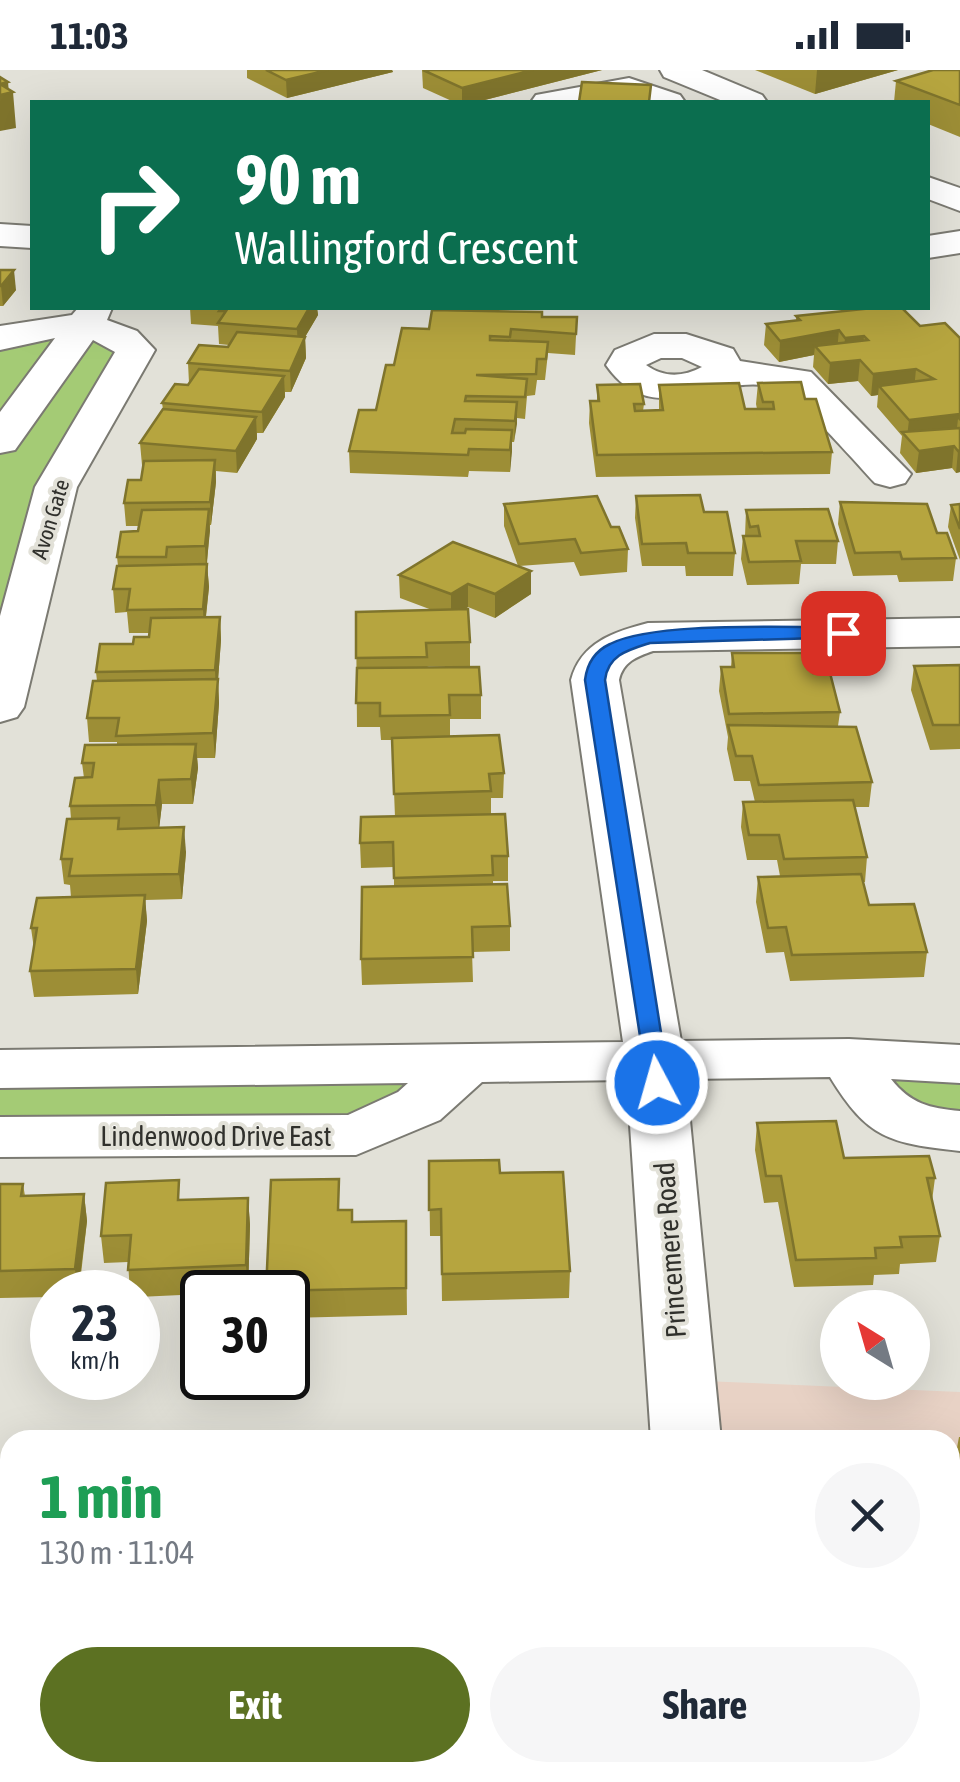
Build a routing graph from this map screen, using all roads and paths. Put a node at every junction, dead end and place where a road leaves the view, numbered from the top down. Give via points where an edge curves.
1 (675, 70) edge
2 (559, 100) edge
3 (664, 100) edge
4 (746, 100) edge
5 (930, 188) edge
6 (960, 200) edge
7 (0, 235) edge
8 (30, 237) edge
9 (960, 242) edge
10 (930, 247) edge
11 (0, 264) edge
12 (30, 267) edge
13 (960, 274) edge
14 (930, 280) edge
15 (88, 318) edge
16 (668, 326) edge
17 (0, 338) edge
18 (0, 441) edge
19 (890, 474) dead end
20 (960, 632) edge
21 (0, 707) edge
22 (850, 1058) junction
23 (655, 1060) junction
24 (468, 1062) junction
25 (960, 1064) edge
26 (0, 1069) edge
27 (960, 1131) edge
28 (0, 1137) edge
29 (685, 1430) edge

1 - 4 street
2 - 3 street via 630,87
5 - 6 street
7 - 8 street
9 - 10 street
11 - 12 street
13 - 14 street
15 - 17 street, Avon Gate
15 - 18 street
15 - 21 street, Avon Gate via 136,350 56,487
16 - 19 street via 714,354 723,372 797,380
20 - 23 street, Princemere Road via 648,638 614,648 597,665
22 - 23 street
22 - 25 street
22 - 27 street via 876,1106 912,1126
23 - 24 street
23 - 29 street, Princemere Road
24 - 26 street
24 - 28 street, Lindenwood Drive East via 419,1106 356,1135

